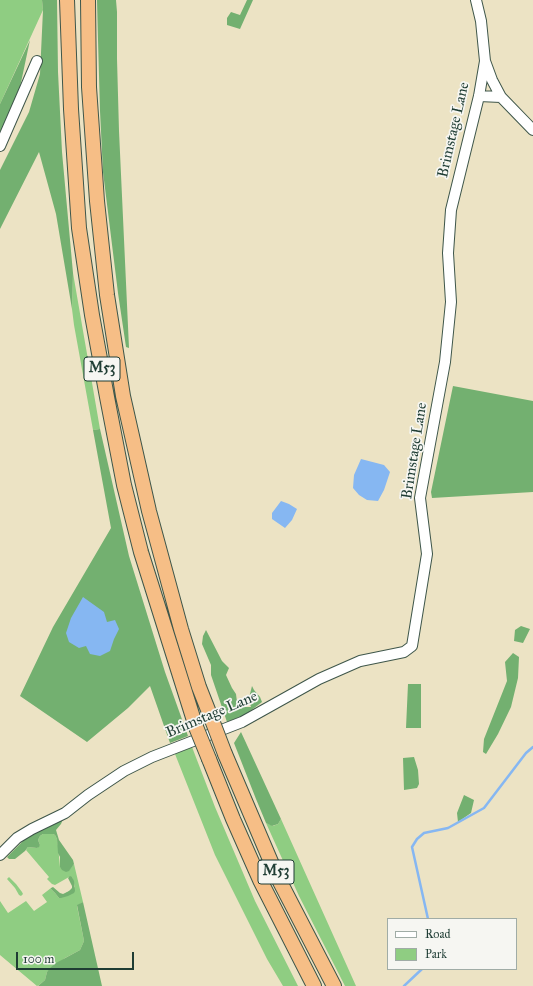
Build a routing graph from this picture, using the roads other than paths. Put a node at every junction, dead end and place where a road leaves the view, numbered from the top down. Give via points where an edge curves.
1 (67, 0) edge
2 (88, 0) edge
3 (476, 0) edge
4 (37, 61) dead end
5 (485, 61) junction
6 (479, 96) junction
7 (501, 97) junction
8 (533, 130) edge
9 (0, 146) edge
10 (0, 855) edge
11 (314, 986) edge
12 (334, 986) edge

1 - 11 highway, M53, bridge via 71,116 79,228 92,315 124,485 141,552 196,727 260,880
2 - 12 highway, M53, bridge via 89,88 107,295 123,396 149,511 199,687 225,754 277,876
3 - 5 street
4 - 9 street
5 - 6 street, Brimstage Lane
5 - 7 street
6 - 7 street
6 - 10 street, Brimstage Lane via 451,210 448,253 451,302 445,362 420,498 427,554 412,646 404,652 360,661 319,679 242,722 152,757 124,771 65,813 18,838
7 - 8 street

